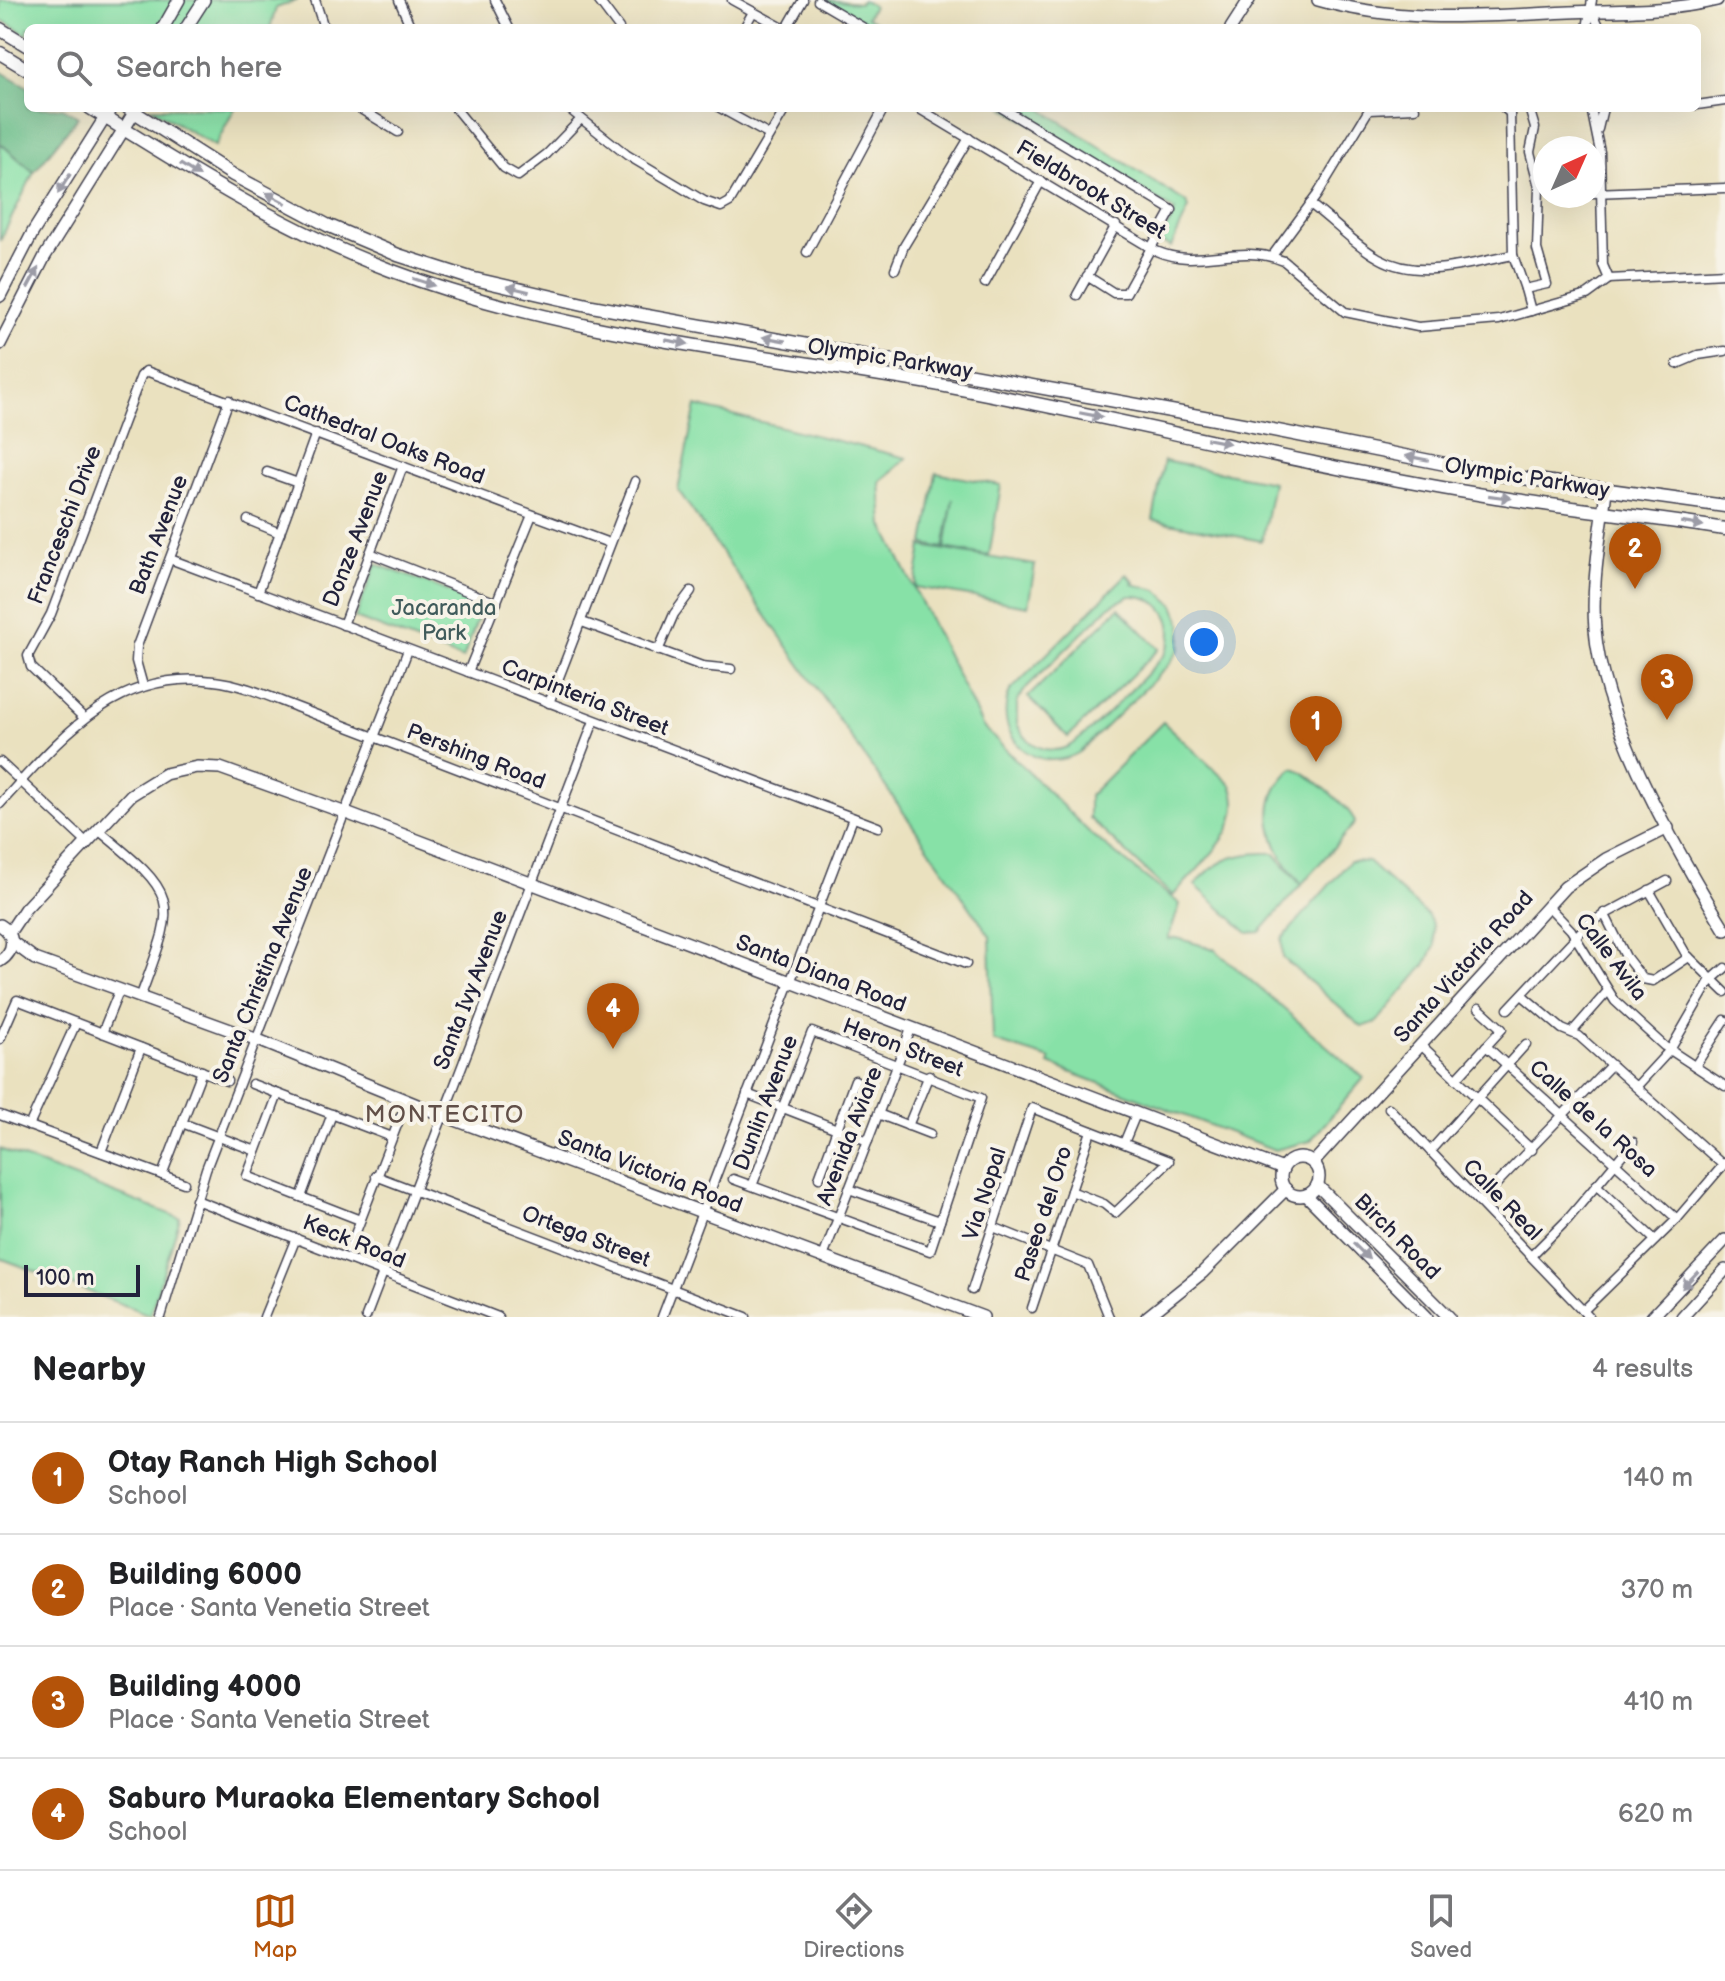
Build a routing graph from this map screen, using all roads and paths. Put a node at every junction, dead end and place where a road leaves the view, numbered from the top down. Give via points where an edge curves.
1 (179, 0) edge
2 (204, 0) edge
3 (315, 0) edge
4 (399, 0) edge
5 (495, 0) edge
6 (598, 0) edge
7 (732, 0) edge
8 (803, 0) edge
9 (1249, 0) edge
10 (1318, 0) edge
11 (1717, 0) edge
12 (818, 1) edge
13 (1592, 6) edge
14 (753, 12) junction
15 (165, 24) edge
16 (189, 24) edge
17 (323, 24) edge
18 (409, 24) edge
19 (507, 24) edge
20 (616, 24) edge
21 (746, 24) edge
22 (777, 24) edge
23 (788, 24) edge
24 (852, 24) edge
25 (1234, 24) edge
26 (0, 29) edge
27 (24, 44) edge
28 (0, 53) edge
29 (24, 68) edge
30 (1725, 101) edge
31 (1701, 104) edge
32 (108, 112) edge
33 (132, 112) edge
34 (138, 112) edge
35 (366, 112) edge
36 (458, 112) edge
37 (572, 112) edge
38 (727, 112) edge
39 (783, 112) edge
40 (882, 112) edge
41 (925, 112) edge
42 (1009, 112) edge
43 (1368, 112) edge
44 (1509, 112) edge
45 (1530, 112) edge
46 (1592, 112) edge
47 (1602, 112) edge
48 (580, 120) junction
49 (124, 129) junction
50 (1598, 130) junction
51 (398, 132) dead end
52 (769, 135) junction
53 (1533, 136) edge
54 (1598, 136) edge
55 (969, 138) junction
56 (1533, 138) edge
57 (1533, 161) edge
58 (1041, 181) junction
59 (1725, 188) edge
60 (1605, 193) edge
61 (1310, 204) junction
62 (1540, 208) edge
63 (1598, 208) edge
64 (1116, 225) junction
65 (1152, 247) junction
66 (807, 252) dead end
67 (1513, 255) junction
68 (1272, 256) junction
69 (895, 269) dead end
70 (1725, 273) edge
71 (1087, 276) junction
72 (1609, 279) junction
73 (985, 283) dead end
74 (1525, 289) junction
75 (1077, 295) dead end
76 (0, 296) edge
77 (1531, 311) junction
78 (0, 344) edge
79 (1725, 351) edge
80 (1677, 364) dead end
81 (146, 371) joint
82 (229, 400) junction
83 (1144, 406) junction
84 (1141, 426) junction
85 (316, 433) junction
86 (403, 466) junction
87 (267, 472) dead end
88 (635, 481) dead end
89 (298, 483) junction
90 (1606, 490) junction
91 (1725, 506) edge
92 (1604, 510) junction
93 (532, 515) junction
94 (248, 520) dead end
95 (1725, 529) edge
96 (280, 533) junction
97 (609, 543) junction
98 (370, 553) junction
99 (170, 559) junction
100 (691, 591) dead end
101 (258, 593) junction
102 (497, 603) junction
103 (582, 622) junction
104 (343, 625) junction
105 (408, 650) junction
106 (658, 651) junction
107 (731, 669) dead end
108 (468, 672) junction
109 (143, 686) junction
110 (549, 703) junction
111 (83, 717) junction
112 (594, 721) junction
113 (374, 738) junction
114 (0, 762) edge
115 (21, 781) junction
116 (0, 804) edge
117 (560, 808) junction
118 (346, 813) junction
119 (853, 818) junction
120 (878, 827) dead end
121 (1668, 828) junction
122 (98, 830) junction
123 (86, 842) junction
124 (1667, 881) dead end
125 (531, 883) junction
126 (1649, 890) junction
127 (1547, 905) junction
128 (818, 908) junction
129 (1604, 913) junction
130 (1725, 930) edge
131 (5, 931) edge
132 (1575, 936) junction
133 (1689, 957) junction
134 (4, 958) edge
135 (35, 959) junction
136 (966, 964) dead end
137 (1725, 968) edge
138 (1710, 981) junction
139 (790, 984) junction
140 (119, 991) junction
141 (1608, 991) junction
142 (1725, 992) edge
143 (1522, 995) junction
144 (140, 998) junction
145 (1479, 1008) dead end
146 (1508, 1009) dead end
147 (1725, 1020) edge
148 (76, 1023) junction
149 (911, 1029) junction
150 (812, 1032) joint
151 (1572, 1032) junction
152 (102, 1033) junction
153 (0, 1039) edge
154 (258, 1040) junction
155 (1420, 1044) junction
156 (1526, 1044) dead end
157 (1486, 1046) junction
158 (141, 1048) junction
159 (1670, 1050) junction
160 (898, 1064) junction
161 (1507, 1065) junction
162 (1611, 1065) junction
163 (1695, 1066) junction
164 (202, 1071) junction
165 (929, 1075) junction
166 (1456, 1079) junction
167 (855, 1080) dead end
168 (227, 1081) dead end
169 (252, 1084) dead end
170 (1725, 1086) edge
171 (1636, 1087) junction
172 (278, 1094) junction
173 (747, 1094) junction
174 (1477, 1099) junction
175 (783, 1108) junction
176 (1389, 1108) dead end
177 (332, 1114) junction
178 (878, 1114) junction
179 (1136, 1114) junction
180 (0, 1115) edge
181 (401, 1115) dead end
182 (442, 1115) junction
183 (1564, 1116) junction
184 (182, 1123) junction
185 (29, 1126) junction
186 (908, 1126) junction
187 (837, 1129) junction
188 (1091, 1131) junction
189 (930, 1134) dead end
190 (219, 1136) junction
191 (392, 1137) junction
192 (868, 1141) junction
193 (1633, 1142) dead end
194 (1124, 1143) junction
195 (1532, 1150) junction
196 (256, 1151) junction
197 (1430, 1151) junction
198 (101, 1152) junction
199 (1313, 1163) junction
200 (1614, 1163) junction
201 (1724, 1164) edge
202 (1283, 1169) junction
203 (162, 1175) junction
204 (376, 1176) junction
205 (819, 1178) dead end
206 (733, 1179) dead end
207 (184, 1183) dead end
208 (1317, 1185) junction
209 (1596, 1185) junction
210 (752, 1186) junction
211 (849, 1189) junction
212 (1286, 1189) junction
213 (412, 1190) junction
214 (1071, 1191) junction
215 (1306, 1195) junction
216 (301, 1197) junction
217 (196, 1200) junction
218 (1479, 1202) junction
219 (702, 1214) junction
220 (838, 1218) junction
221 (1677, 1219) junction
222 (360, 1220) junction
223 (940, 1221) junction
224 (993, 1227) junction
225 (296, 1238) junction
226 (1655, 1240) junction
227 (1725, 1240) edge
228 (349, 1250) dead end
229 (1051, 1251) junction
230 (1531, 1256) junction
231 (823, 1257) junction
232 (1725, 1270) edge
233 (382, 1273) junction
234 (1404, 1273) junction
235 (1394, 1283) junction
236 (672, 1290) junction
237 (972, 1290) dead end
238 (470, 1307) junction
239 (1032, 1308) dead end
240 (1586, 1314) edge
241 (161, 1317) edge
242 (264, 1317) edge
243 (366, 1317) edge
244 (467, 1317) edge
245 (498, 1317) edge
246 (662, 1317) edge
247 (746, 1317) edge
248 (983, 1317) edge
249 (1109, 1317) edge
250 (1147, 1317) edge
251 (1427, 1317) edge
252 (1449, 1317) edge
253 (1652, 1317) edge
254 (1682, 1317) edge

1 - 15 street
2 - 16 street
3 - 17 street
4 - 18 street
5 - 19 street
6 - 20 street
7 - 14 street
8 - 23 street
9 - 25 street
10 - 13 street via 1356,10 1433,18
11 - 13 street via 1651,10
12 - 24 street
14 - 21 street
14 - 22 street
26 - 27 main road
28 - 29 main road
30 - 31 street
32 - 49 main road, Olympic Parkway
32 -> 76 street
33 - 49 street
83 -> 34 main road, Olympic Parkway via 592,306 470,278 327,225 233,175
35 - 51 street
36 - 48 street via 504,168 518,176
37 - 48 street
38 - 52 street
39 - 52 street
40 - 66 street
41 - 55 street, Fieldbrook Street
42 - 65 street via 1169,206 1171,215
43 - 61 street
44 - 67 street
45 - 53 street
46 - 50 street
47 - 50 street
48 - 52 street via 627,155 721,207 730,202
78 -> 49 street via 45,256
49 -> 84 main road, Olympic Parkway via 271,219 392,271 467,296 590,326
50 - 54 street
55 - 58 street, Fieldbrook Street
55 - 69 street
56 - 57 street
58 - 64 street, Fieldbrook Street
58 - 73 street
59 - 60 street
61 - 67 street via 1379,258 1404,268 1444,268
61 - 68 street
62 - 74 street via 1537,249 1547,284
63 - 72 street
64 - 65 street, Fieldbrook Street
64 - 71 street
65 - 68 street, Fieldbrook Street via 1168,256 1201,259 1233,252
65 - 71 street via 1126,293 1114,293
67 - 74 street
68 - 77 street, Fieldbrook Street via 1345,312 1385,321 1443,327
70 - 72 street
71 - 75 street
72 - 77 street, Fieldbrook Street via 1587,295
74 - 77 street
79 - 80 street
81 - 82 street, Cathedral Oaks Road
81 - 111 street, Franceschi Drive via 51,614 28,656 31,667
82 - 85 street, Cathedral Oaks Road
82 - 99 street, Bath Avenue
83 - 84 main road
90 -> 83 main road, Olympic Parkway via 1501,475
84 -> 92 main road, Olympic Parkway via 1496,497
85 - 86 street, Cathedral Oaks Road
85 - 89 street
86 - 93 street, Cathedral Oaks Road
86 - 98 street, Donze Avenue
87 - 89 street
88 - 97 street
89 - 96 street
90 - 91 main road, Olympic Parkway
90 - 92 street
92 -> 95 main road, Olympic Parkway
92 - 121 street via 1594,585 1598,653 1609,700
93 - 97 street, Cathedral Oaks Road
93 - 102 street
94 - 96 street
96 - 101 street
97 - 103 street
98 - 102 street
98 - 104 street, Donze Avenue
99 - 101 street, Carpinteria Street
99 - 109 street, Bath Avenue via 137,646
100 - 106 street
101 - 104 street, Carpinteria Street
102 - 108 street
103 - 106 street
103 - 110 street
104 - 105 street, Carpinteria Street
105 - 108 street, Carpinteria Street
105 - 113 street, Santa Christina Avenue
106 - 107 street via 702,666
108 - 110 street, Carpinteria Street
109 - 111 street, Pershing Road via 120,693
109 - 113 street, Pershing Road via 185,679 235,685
110 - 112 street, Carpinteria Street
111 - 115 street, Pershing Road
112 - 117 street, Santa Ivy Avenue
112 - 119 street, Carpinteria Street
113 - 117 street, Pershing Road
113 - 118 street, Santa Christina Avenue
114 - 115 street
115 - 116 street, Pershing Road
115 - 123 street
117 - 125 street, Santa Ivy Avenue
117 - 128 street, Pershing Road
118 - 122 street, Santa Diana Road via 242,774 197,767 165,774 142,787
118 - 125 street, Santa Diana Road
118 - 154 street, Santa Christina Avenue
119 - 120 street, Carpinteria Street
119 - 128 street
121 - 127 street, Santa Victoria Road via 1580,875
121 - 130 street
122 - 123 street, Santa Diana Road
122 - 144 street via 165,896 166,924
123 - 131 street, Santa Diana Road
124 - 126 street
125 - 139 street, Santa Diana Road
125 - 182 street, Santa Ivy Avenue
126 - 129 street
126 - 133 street
127 - 132 street, Calle Avila
127 - 155 street, Santa Victoria Road
128 - 136 street, Pershing Road
128 - 139 street
129 - 132 street
129 - 133 street via 1643,979 1653,981
131 - 134 street, Santa Diana Road
131 - 135 street, Santa Victoria Road
132 - 141 street, Calle Avila
132 - 143 street
133 - 138 street
134 - 135 street, Santa Victoria Road
135 - 140 street, Santa Victoria Road
137 - 138 street
138 - 142 street
138 - 159 street
139 - 149 street, Santa Diana Road
139 - 173 street
140 - 144 street, Santa Victoria Road
140 - 152 street
141 - 151 street
141 - 159 street, Calle Avila
143 - 146 street
143 - 151 street
144 - 154 street, Santa Victoria Road
145 - 157 street via 1502,1029
147 - 163 street
148 - 152 street
148 - 153 street via 17,1000
148 - 185 street
149 - 160 street, Avenida Aviare
149 - 179 street, Santa Diana Road
150 - 160 street, Heron Street
150 - 175 street, Dunlin Avenue
151 - 162 street
152 - 158 street
154 - 182 street, Santa Victoria Road
154 - 190 street, Santa Christina Avenue
155 - 166 street
155 - 199 street, Santa Victoria Road
156 - 161 street
157 - 161 street, Calle de la Rosa
157 - 166 street
158 - 164 street
158 - 198 street
159 - 163 street, Calle Avila
159 - 171 street
160 - 165 street, Heron Street
160 - 178 street, Avenida Aviare
161 - 174 street
161 - 183 street, Calle de la Rosa
162 - 171 street
162 - 183 street
163 - 170 street, Calle Avila
164 - 168 street
164 - 184 street
165 - 186 street
165 - 223 street, Heron Street via 981,1098
166 - 174 street
167 - 187 street
169 - 172 street
171 - 201 street
172 - 177 street
172 - 196 street
173 - 175 street
173 - 219 street
174 - 195 street
174 - 197 street
175 - 187 street
175 - 210 street, Dunlin Avenue
176 - 197 street, Calle Real
177 - 191 street
177 - 216 street
178 - 186 street
178 - 192 street, Avenida Aviare
179 - 194 street
179 - 202 street, Santa Diana Road
180 - 185 street
181 - 191 street
182 - 213 street, Santa Ivy Avenue
182 - 219 street, Santa Victoria Road
183 - 195 street
183 - 200 street, Calle de la Rosa
184 - 190 street
184 - 203 street
185 - 198 street
186 - 189 street
187 - 192 street
187 - 205 street
188 - 194 street
188 - 214 street, Paseo del Oro
188 - 224 street, Via Nopal via 1032,1108
190 - 196 street
190 - 217 street, Santa Christina Avenue
191 - 204 street
192 - 211 street, Avenida Aviare
193 - 200 street
194 - 214 street via 1169,1161 1115,1213
195 - 218 street
196 - 216 street via 247,1176
197 - 218 street, Calle Real
198 - 203 street
199 - 202 street via 1296,1158
199 - 208 street
200 - 209 street
200 - 221 street, Calle de la Rosa
201 - 221 street
202 - 212 street
203 - 207 street
204 - 213 street, Ortega Street
204 - 222 street
206 - 210 street
208 - 215 street
208 - 234 street, Birch Road
209 - 226 street
209 - 230 street
210 - 220 street
211 - 220 street, Avenida Aviare
211 - 223 street
212 - 215 street
212 - 250 street via 1202,1273
213 - 233 street, Santa Ivy Avenue
213 - 236 street, Ortega Street
214 - 229 street, Paseo del Oro
215 -> 235 street, Birch Road
216 - 222 street
217 - 225 street, Keck Road
217 - 241 street, Santa Christina Avenue
218 - 230 street, Calle Real
219 - 231 street, Santa Victoria Road
219 - 236 street
220 - 223 street via 930,1251
220 - 231 street, Avenida Aviare
221 - 226 street
222 - 228 street
224 - 229 street
224 - 237 street, Via Nopal
225 - 233 street, Keck Road
225 - 242 street
226 - 240 street
227 -> 253 street
229 - 239 street, Paseo del Oro
229 - 249 street via 1088,1265
230 - 240 street, Calle Real
231 - 248 street, Santa Victoria Road
232 - 254 street
233 - 238 street, Keck Road
233 - 243 street, Santa Ivy Avenue
234 - 235 street
234 - 252 street, Birch Road
235 - 251 street, Birch Road
236 - 246 street
236 - 247 street, Ortega Street
238 - 244 street
238 - 245 street, Keck Road

